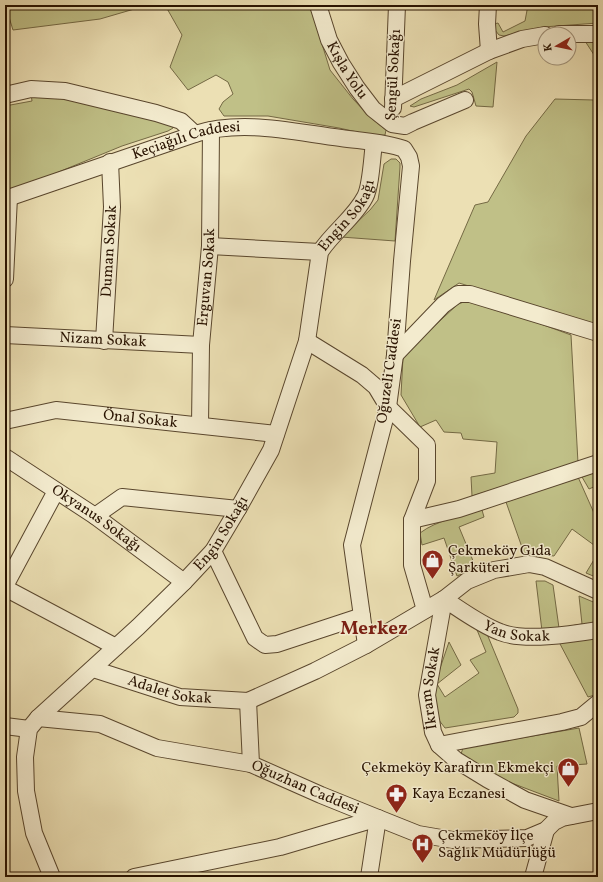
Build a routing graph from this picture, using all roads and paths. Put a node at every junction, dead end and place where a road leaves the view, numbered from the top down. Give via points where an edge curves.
1 (318, 5) edge
2 (397, 5) edge
3 (488, 5) edge
4 (577, 34) edge
5 (598, 34) edge
6 (537, 36) edge
7 (489, 52) junction
8 (5, 95) edge
9 (393, 99) junction
10 (465, 100) dead end
11 (392, 124) junction
12 (211, 130) junction
13 (195, 134) junction
14 (374, 143) junction
15 (390, 146) junction
16 (110, 162) junction
17 (7, 198) edge
18 (210, 246) junction
19 (320, 252) junction
20 (5, 278) edge
21 (598, 333) edge
22 (5, 335) edge
23 (104, 341) junction
24 (307, 341) junction
25 (201, 345) junction
26 (395, 355) junction
27 (388, 407) junction
28 (5, 421) edge
29 (200, 425) junction
30 (276, 434) junction
31 (5, 457) edge
32 (598, 463) edge
33 (56, 491) junction
34 (238, 509) junction
35 (95, 516) junction
36 (412, 520) junction
37 (213, 551) junction
38 (184, 582) junction
39 (5, 587) edge
40 (598, 591) edge
41 (444, 599) junction
42 (425, 610) junction
43 (362, 616) junction
44 (598, 630) edge
45 (366, 645) junction
46 (116, 647) junction
47 (93, 669) junction
48 (248, 701) junction
49 (598, 703) edge
50 (33, 723) junction
51 (5, 726) edge
52 (439, 745) junction
53 (251, 764) junction
54 (598, 811) edge
55 (571, 816) junction
56 (378, 818) junction
57 (546, 830) junction
58 (52, 877) edge
59 (134, 877) edge
60 (369, 877) edge
61 (533, 877) edge

1 - 11 street, Kışla Yolu via 329,40 353,82 373,109
2 - 9 street, Şengül Sokağı
3 - 7 street
4 - 5 street
6 - 7 street via 522,39
7 - 9 street
8 - 13 street via 31,89 65,91 156,113 180,121
9 - 11 street, Şengül Sokağı
10 - 11 street via 405,126
11 - 15 street, Şengül Sokağı
12 - 13 street, Keçiağılı Caddesi
12 - 14 street, Keçiağılı Caddesi via 258,127
12 - 18 street, Erguvan Sokak
13 - 16 street, Keçiağılı Caddesi
14 - 15 street, Oğuzeli Caddesi
14 - 19 street, Engin Sokağı via 366,196
15 - 26 street, Oğuzeli Caddesi via 404,149 411,166
16 - 17 street, Keçiağılı Caddesi
16 - 23 street, Duman Sokak via 112,207
17 - 20 street
18 - 19 street
18 - 25 street, Erguvan Sokak
19 - 24 street, Engin Sokağı
21 - 26 street via 470,294 458,294 443,305
22 - 23 street, Nizam Sokak
23 - 25 street, Nizam Sokak
24 - 27 street via 362,375 376,387
24 - 30 street, Engin Sokağı
25 - 29 street, Erguvan Sokak
26 - 27 street, Oğuzeli Caddesi
27 - 36 street via 427,445 427,482
27 - 43 street, Oğuzeli Caddesi via 352,546
28 - 29 street, Önal Sokak via 56,410
29 - 30 street, Önal Sokak
30 - 34 street, Engin Sokağı via 271,450
31 - 33 street, Okyanus Sokağı
32 - 36 street via 459,509
33 - 35 street, Okyanus Sokağı
33 - 39 street
34 - 35 street via 122,497
34 - 37 street, Engin Sokağı
35 - 38 street, Okyanus Sokağı
36 - 42 street via 412,565
37 - 38 street, Engin Sokağı
37 - 43 street via 255,638 265,645 277,644
38 - 46 street, Engin Sokağı
39 - 46 street
40 - 41 street via 545,567 529,564 494,570 466,582
41 - 42 street
41 - 44 street, Yan Sokak via 501,633 521,636 566,635
41 - 52 street, İkram Sokak via 427,695 432,732
42 - 45 street
43 - 45 street, Oğuzeli Caddesi
45 - 48 street
46 - 47 street, Engin Sokağı
47 - 48 street, Adalet Sokak via 180,697
47 - 50 street, Engin Sokağı
48 - 53 street, Oğuzhan Caddesi
49 - 52 street via 575,719
50 - 51 street
50 - 53 street via 100,724 157,748
50 - 58 street via 26,758 26,791 34,833
52 - 55 street, İkram Sokak via 456,760 525,800
53 - 56 street, Oğuzhan Caddesi
54 - 55 street, Oğuzhan Caddesi
55 - 57 street, Oğuzhan Caddesi via 554,822
56 - 57 street, Oğuzhan Caddesi via 418,834 453,840 527,838
56 - 59 street via 280,847
56 - 60 street
57 - 61 street

